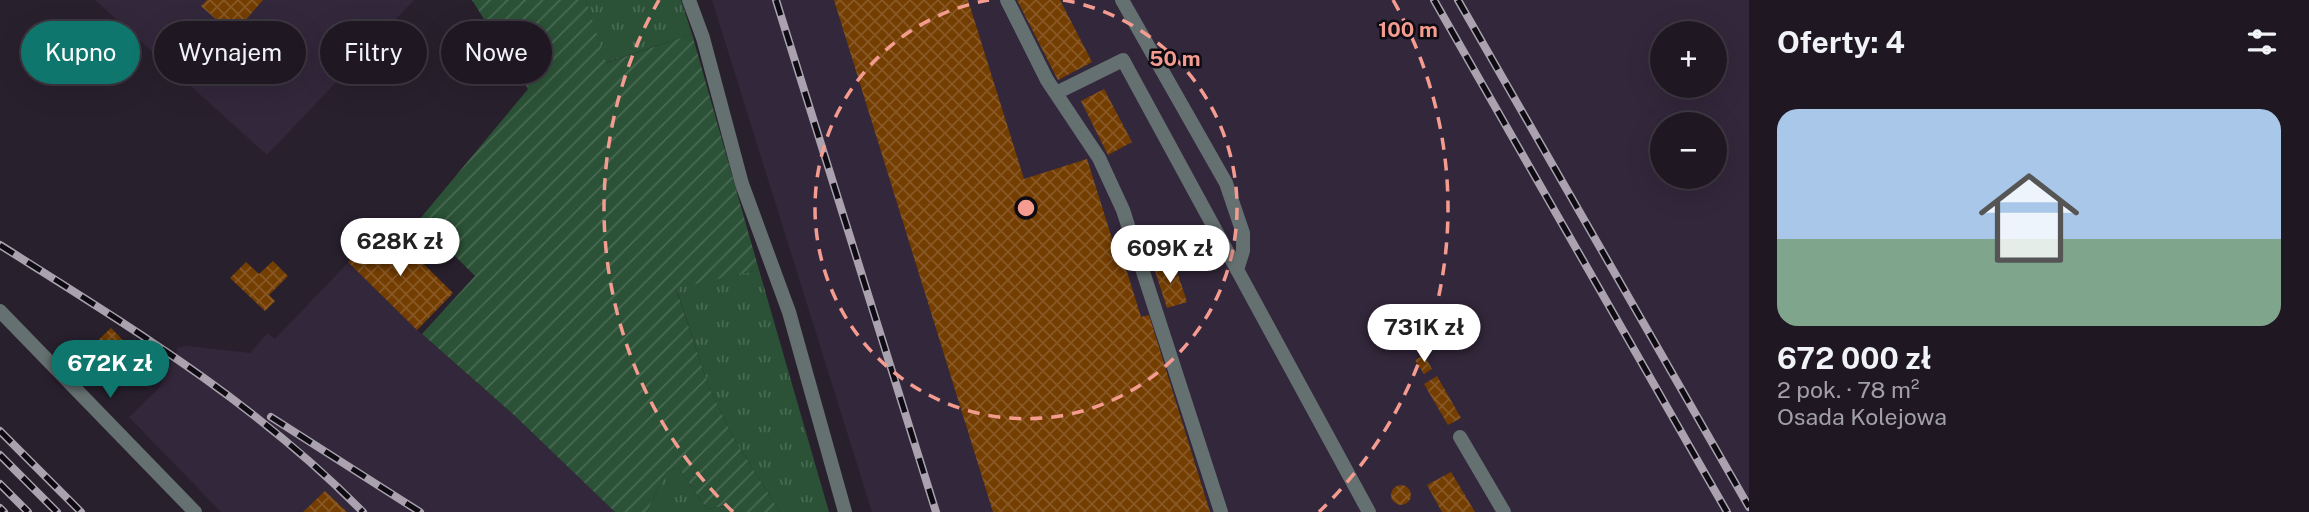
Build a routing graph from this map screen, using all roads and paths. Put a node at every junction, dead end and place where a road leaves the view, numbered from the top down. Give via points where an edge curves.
1 (690, 0) edge
2 (1007, 0) edge
3 (1122, 0) edge
4 (1056, 93) junction
5 (1237, 270) junction
6 (0, 311) edge
7 (1460, 437) dead end
8 (195, 512) edge
9 (845, 512) edge
10 (1221, 512) edge
11 (1369, 512) edge
12 (1503, 512) edge

1 - 9 street via 742,184 789,312
2 - 4 street
3 - 5 street via 1226,183 1243,233
4 - 5 street via 1123,60
4 - 10 street via 1099,158 1123,211
5 - 11 street
6 - 8 street
7 - 12 street

